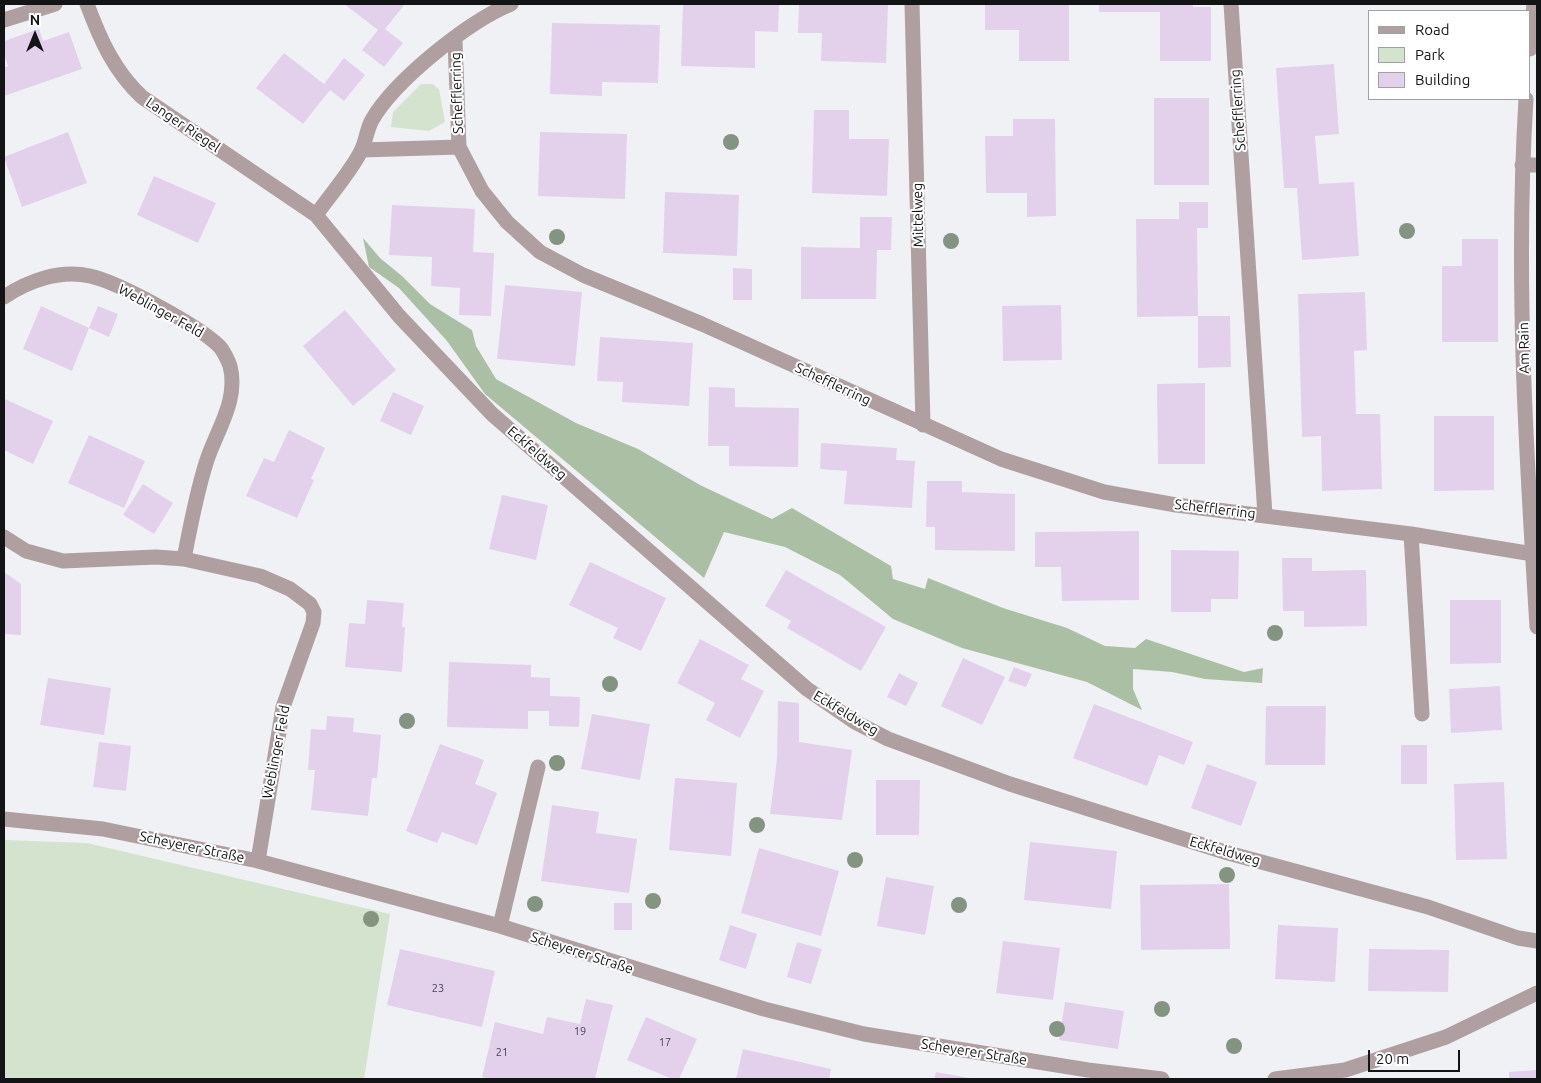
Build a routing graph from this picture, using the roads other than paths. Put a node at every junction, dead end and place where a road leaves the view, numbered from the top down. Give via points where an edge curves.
1 (55, 4) edge
2 (87, 4) edge
3 (510, 4) edge
4 (912, 4) edge
5 (1231, 4) edge
6 (1534, 4) edge
7 (486, 8) edge
8 (4, 20) edge
9 (1531, 38) edge
10 (454, 40) junction
11 (1526, 100) edge
12 (459, 147) junction
13 (362, 150) junction
14 (1530, 165) edge
15 (316, 214) junction
16 (4, 297) edge
17 (923, 425) junction
18 (1265, 515) junction
19 (1411, 534) junction
20 (4, 537) edge
21 (1533, 554) junction
22 (184, 559) junction
23 (1537, 627) edge
24 (1422, 714) dead end
25 (538, 767) dead end
26 (4, 819) edge
27 (258, 861) junction
28 (500, 926) junction
29 (1537, 941) edge
30 (1537, 992) edge
31 (1162, 1079) edge
32 (1275, 1079) edge

1 - 8 street
2 - 15 street, Langer Riegel via 116,67 142,97
3 - 7 street, Schefflerring
4 - 17 street, Mittelweg
5 - 18 street, Schefflerring
6 - 9 street
7 - 10 street, Schefflerring
10 - 12 street, Schefflerring
10 - 13 street, Schefflerring via 420,65 394,92 372,121
11 - 14 street, Am Rain
12 - 13 street, Schefflerring
12 - 17 street, Schefflerring via 482,191 507,222 540,252
13 - 15 street, Schefflerring
14 - 21 street, Am Rain via 1523,361
15 - 29 street, Eckfeldweg via 399,316 492,414 807,689 855,722 888,739 1019,787 1228,852 1428,907 1518,938
16 - 22 street, Weblinger Feld via 34,281 52,276 90,276 164,310 220,347 230,365 229,407 206,462
17 - 18 street, Schefflerring via 1001,459 1104,492 1176,505
18 - 19 street, Schefflerring
19 - 21 street, Schefflerring
19 - 24 street
20 - 22 street, Weblinger Feld via 26,552 63,561
21 - 23 street, Am Rain
22 - 27 street, Weblinger Feld via 260,576 290,589 313,608 313,623 281,716
25 - 28 street
26 - 27 street, Scheyerer Straße via 104,829
27 - 28 street, Scheyerer Straße
28 - 31 street, Scheyerer Straße via 764,1010 864,1034
30 - 32 street via 1428,1043 1345,1070

